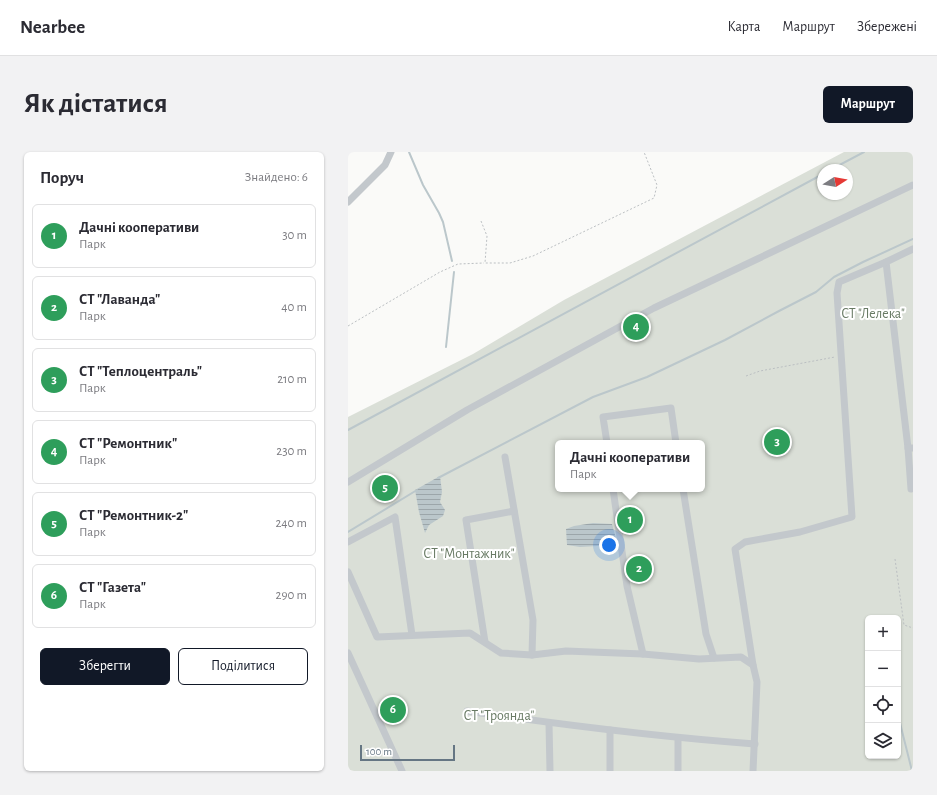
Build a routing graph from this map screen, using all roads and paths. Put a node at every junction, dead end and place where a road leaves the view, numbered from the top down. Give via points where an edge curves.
1 (392, 152) edge
2 (644, 152) edge
3 (913, 185) edge
4 (348, 202) edge
5 (481, 221) dead end
6 (913, 249) edge
7 (886, 262) junction
8 (485, 263) junction
9 (348, 326) edge
10 (841, 356) junction
11 (746, 376) dead end
12 (607, 440) edge
13 (676, 440) edge
14 (910, 448) edge
15 (505, 457) dead end
16 (348, 482) edge
17 (912, 489) edge
18 (613, 492) edge
19 (683, 492) edge
20 (514, 512) junction
21 (348, 542) edge
22 (895, 559) dead end
23 (348, 572) edge
24 (913, 628) edge
25 (412, 635) junction
26 (485, 642) junction
27 (348, 653) edge
28 (643, 654) junction
29 (532, 656) junction
30 (714, 658) junction
31 (753, 665) junction
32 (467, 711) dead end
33 (548, 723) junction
34 (610, 730) junction
35 (678, 738) junction
36 (755, 744) junction
37 (402, 771) edge
38 (550, 771) edge
39 (610, 771) edge
40 (678, 771) edge
41 (753, 771) edge

1 - 4 street via 385,164
2 - 8 path via 657,185 654,198 533,256 510,263
3 - 16 street via 654,308 467,410
5 - 8 path via 487,236
6 - 7 street
7 - 10 street via 839,282 837,293
7 - 14 street
8 - 9 path via 458,264 440,272
10 - 11 path via 760,371
10 - 31 street via 852,517 800,532 745,542 735,549
12 - 13 street via 603,417 671,408
14 - 17 street
15 - 20 street
18 - 28 street via 627,586
19 - 30 street via 706,634
20 - 26 street via 466,520
20 - 29 street via 533,620
21 - 25 street via 395,517
22 - 24 path via 904,625
23 - 25 street via 377,636
25 - 26 street via 470,633
26 - 29 street via 501,653
27 - 37 street
28 - 29 street via 566,651
28 - 30 street
30 - 31 street via 741,657
31 - 36 street via 757,682
32 - 33 street
33 - 34 street
33 - 38 street
34 - 35 street
34 - 39 street
35 - 36 street
35 - 40 street
36 - 41 street

